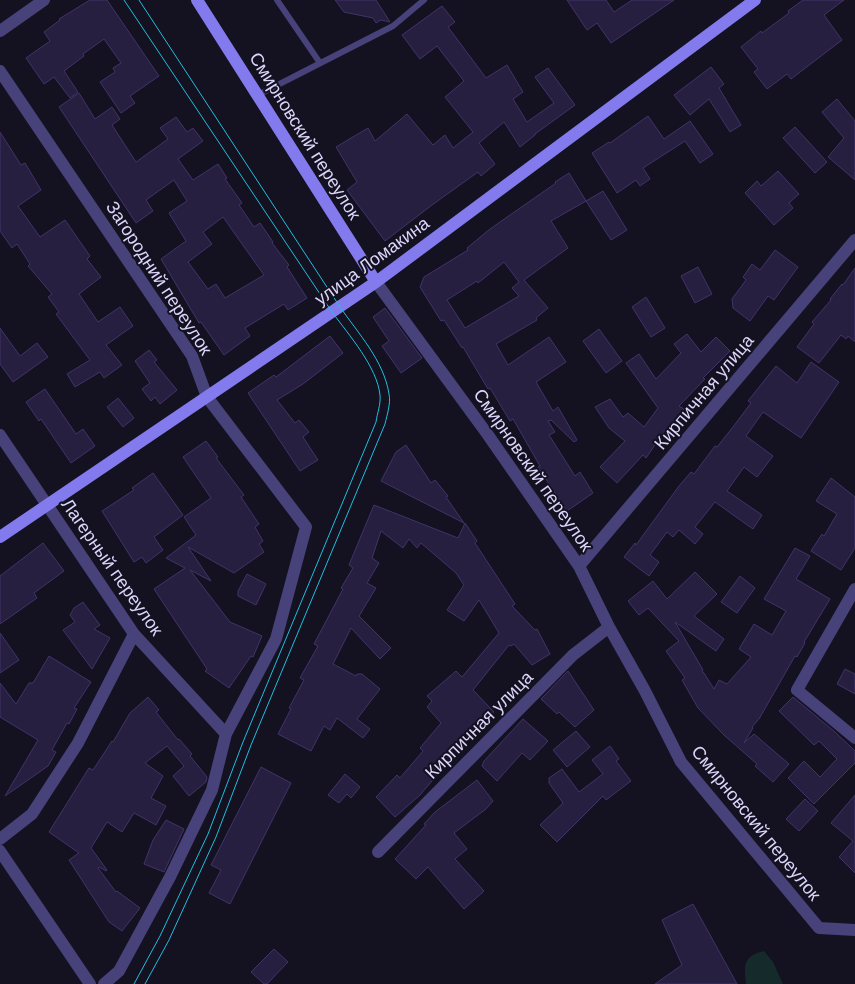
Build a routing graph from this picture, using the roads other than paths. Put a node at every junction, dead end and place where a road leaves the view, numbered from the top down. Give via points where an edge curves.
1 (44, 0) edge
2 (197, 0) edge
3 (277, 0) edge
4 (424, 0) edge
5 (754, 0) edge
6 (0, 31) edge
7 (320, 63) junction
8 (0, 71) edge
9 (258, 95) junction
10 (855, 240) edge
11 (376, 282) junction
12 (207, 396) junction
13 (0, 436) edge
14 (46, 505) junction
15 (0, 537) edge
16 (579, 566) junction
17 (855, 589) edge
18 (609, 627) junction
19 (134, 634) junction
20 (226, 734) junction
21 (855, 738) edge
22 (0, 839) edge
23 (0, 851) edge
24 (378, 852) dead end
25 (855, 930) edge
26 (90, 984) edge
27 (104, 984) edge

1 - 6 street
2 - 9 main road, Смирновский переулок
3 - 7 lane
4 - 7 lane via 393,26
5 - 11 main road, улица Ломакина
7 - 9 lane
8 - 12 street, Загородний переулок via 192,356
9 - 11 main road, Смирновский переулок
10 - 16 street, Кирпичная улица
11 - 12 main road, улица Ломакина
11 - 16 street, Смирновский переулок
12 - 14 main road, улица Ломакина
12 - 20 street, Загородний переулок via 306,527 276,639
13 - 14 street, Лагерный переулок
14 - 15 main road, улица Ломакина
14 - 19 street, Лагерный переулок
16 - 18 street, Смирновский переулок
17 - 21 street via 796,690
18 - 24 street, Кирпичная улица via 573,655
18 - 25 street, Смирновский переулок via 681,762 818,928
19 - 20 street, Лагерный переулок
19 - 22 street via 78,743 32,814
20 - 27 street via 212,790 170,877 119,971
23 - 26 street

